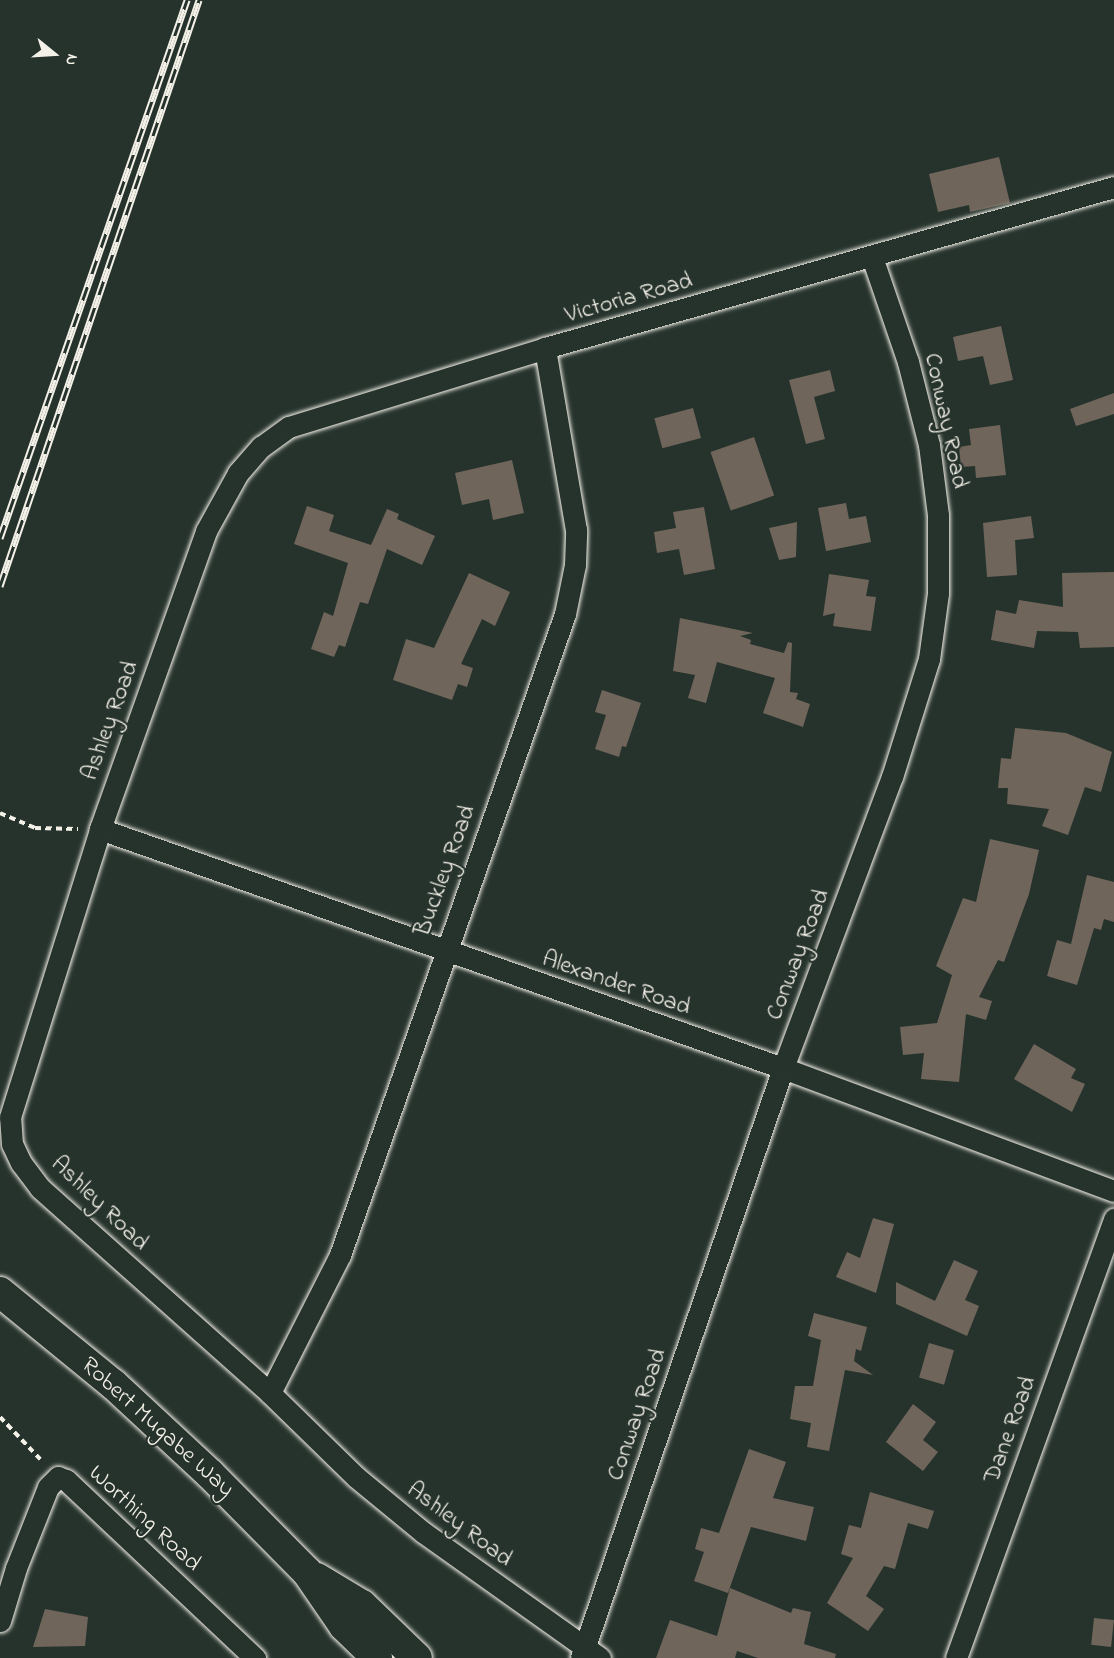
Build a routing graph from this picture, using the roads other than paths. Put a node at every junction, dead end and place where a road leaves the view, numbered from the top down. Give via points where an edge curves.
1 (1114, 187) edge
2 (872, 257) junction
3 (545, 348) junction
4 (206, 531) joint
5 (100, 829) junction
6 (444, 952) junction
7 (783, 1068) junction
8 (1114, 1191) edge
9 (1114, 1218) edge
10 (0, 1293) edge
11 (270, 1393) junction
12 (307, 1572) junction
13 (0, 1621) edge
14 (589, 1655) edge
15 (255, 1658) edge
16 (377, 1658) edge
17 (417, 1658) edge
18 (956, 1658) edge

1 - 2 street, Victoria Road
2 - 3 street, Victoria Road
2 - 7 street, Conway Road via 908,362 929,445 938,515 938,593 929,658 892,777
3 - 4 street, Victoria Road via 289,427 261,447 238,474
3 - 6 street, Buckley Road via 576,530 575,565 565,614
4 - 5 street, Ashley Road
5 - 6 street, Alexander Road
5 - 11 street, Ashley Road via 21,1077 10,1117 12,1144 40,1188
6 - 7 street, Alexander Road
6 - 11 street, Buckley Road via 340,1256
7 - 8 street, Alexander Road
7 - 14 street, Conway Road
9 - 18 street, Dane Road
10 - 12 main road, Robert Mugabe Way via 113,1384
11 - 14 street, Ashley Road via 364,1484
12 - 16 main road, Robert Mugabe Way via 345,1626
12 - 17 main road, Robert Mugabe Way via 362,1605
13 - 15 street, Worthing Road via 15,1568 48,1487 58,1477 66,1480

